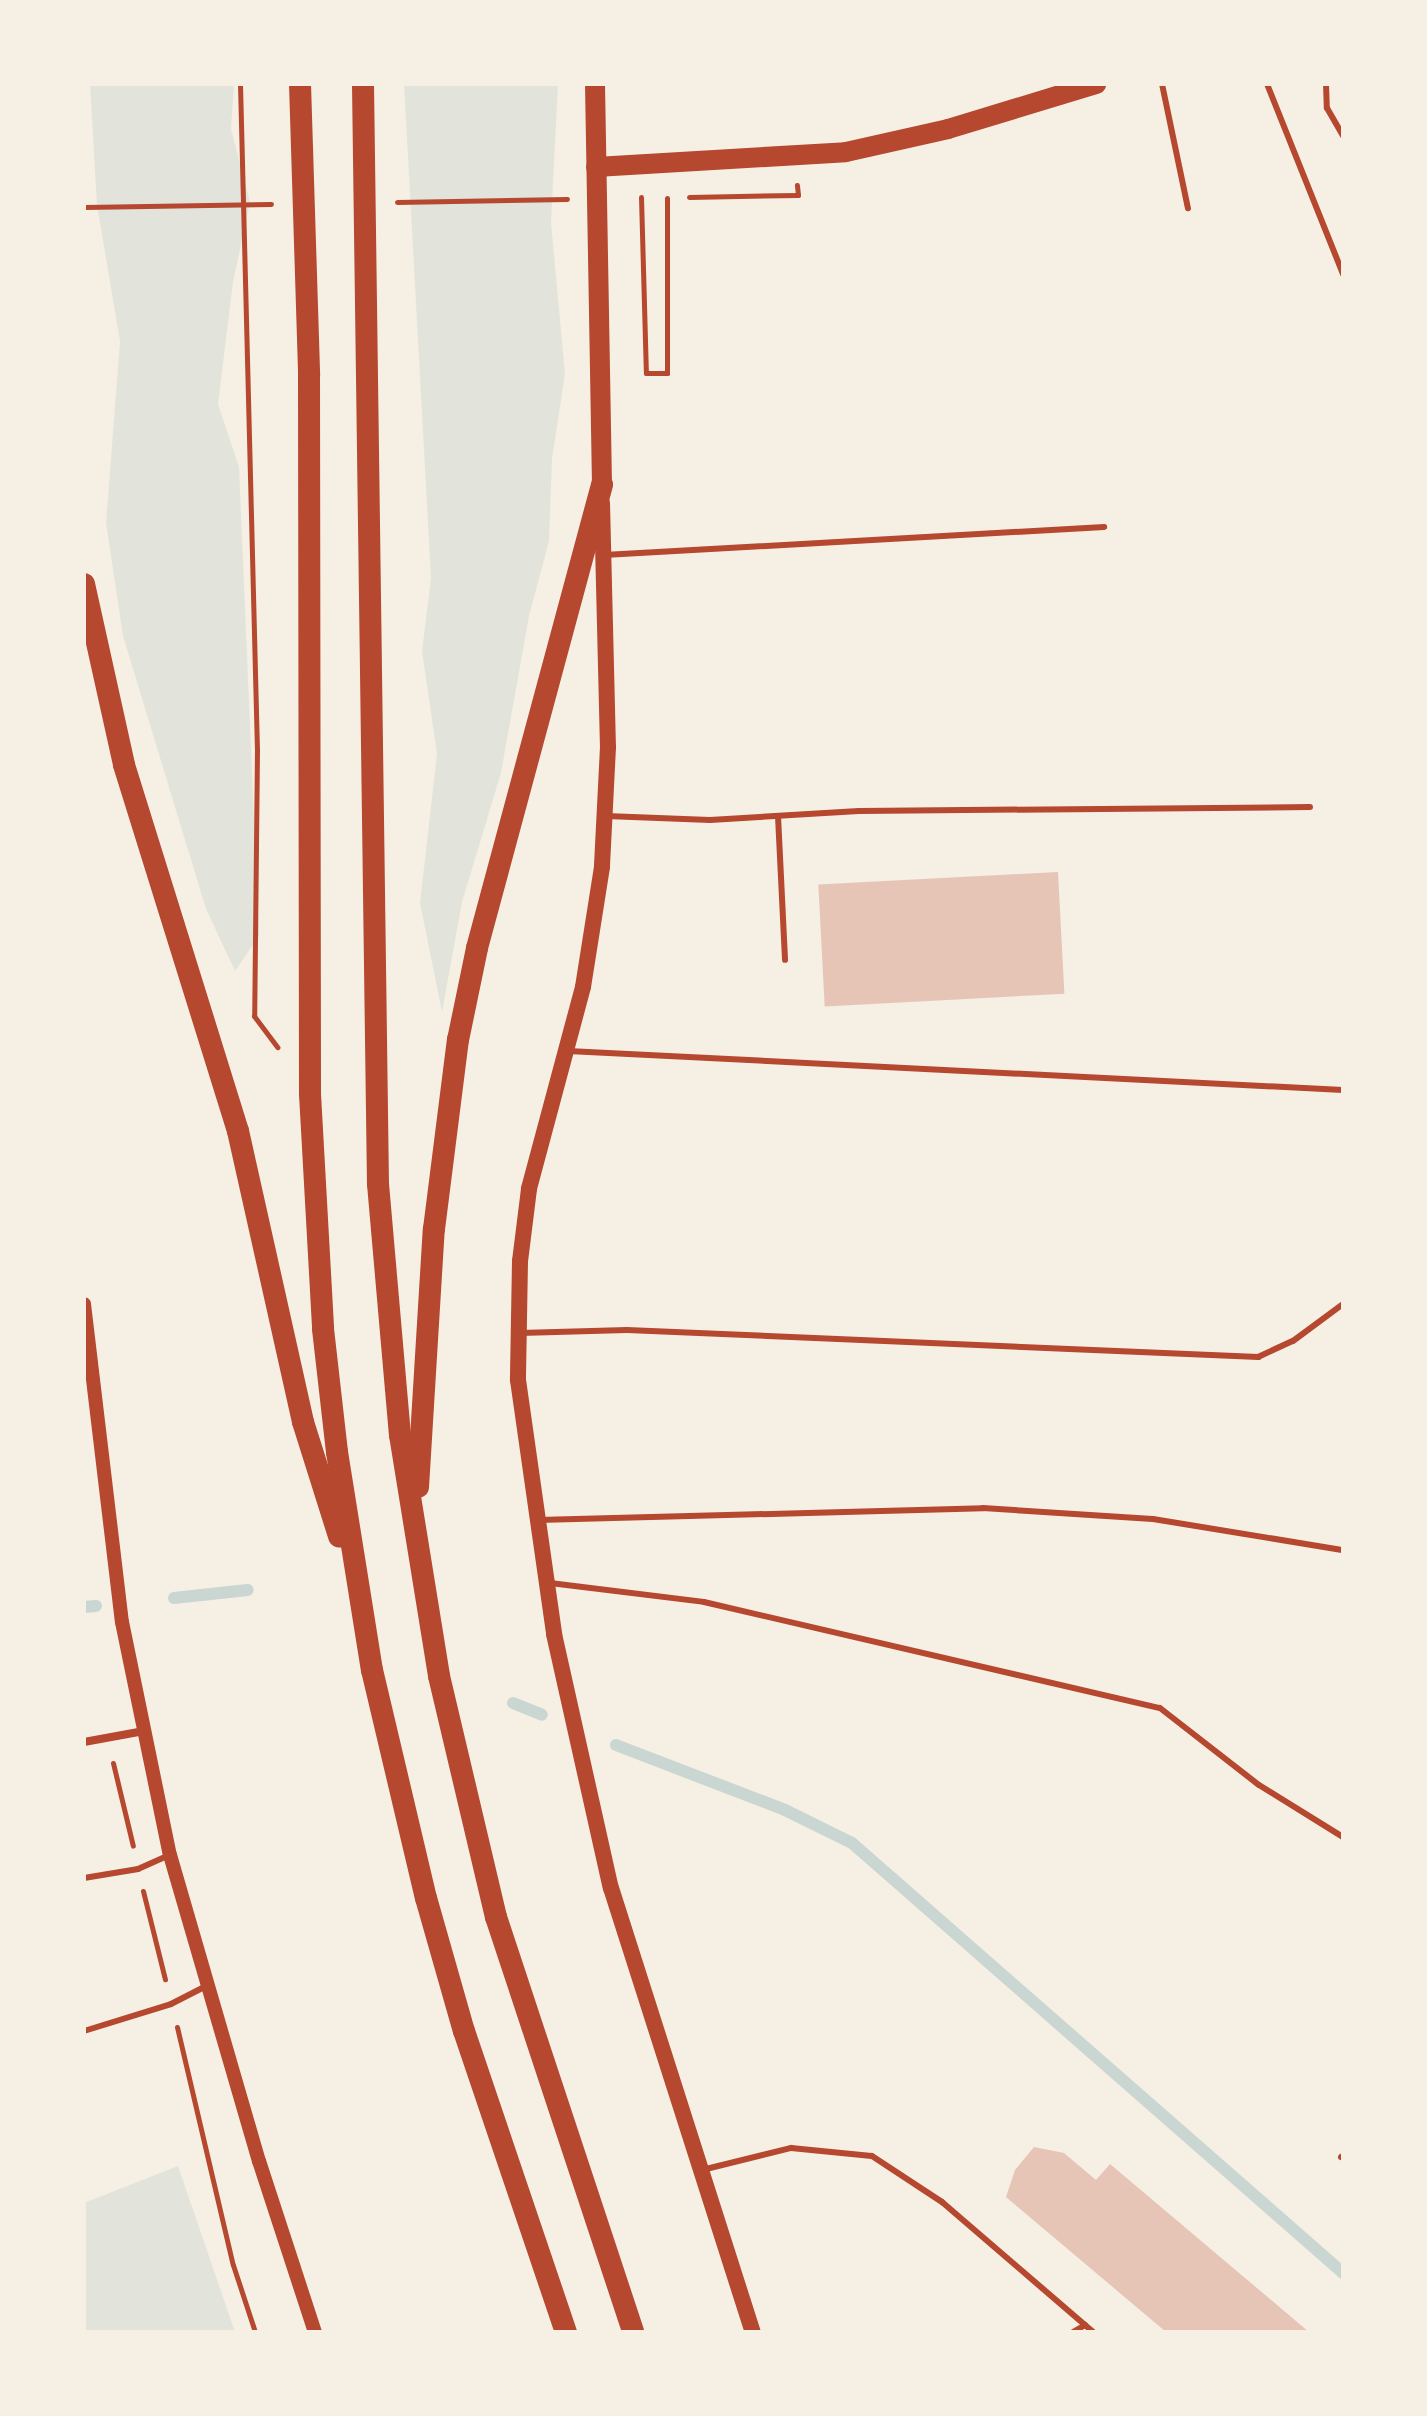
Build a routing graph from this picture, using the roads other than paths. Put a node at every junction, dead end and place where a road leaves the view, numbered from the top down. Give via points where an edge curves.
1 (300, 84) edge
2 (363, 84) edge
3 (595, 84) edge
4 (1096, 84) edge
5 (1162, 84) edge
6 (1267, 84) edge
7 (1326, 84) edge
8 (1343, 136) edge
9 (596, 167) junction
10 (1188, 208) dead end
11 (1343, 274) edge
12 (602, 485) junction
13 (1104, 527) dead end
14 (604, 555) junction
15 (84, 584) edge
16 (1310, 807) dead end
17 (604, 816) junction
18 (778, 816) junction
19 (785, 960) dead end
20 (564, 1050) junction
21 (1343, 1090) edge
22 (84, 1304) edge
23 (1343, 1304) edge
24 (516, 1333) junction
25 (85, 1338) edge
26 (534, 1521) junction
27 (1343, 1550) edge
28 (417, 1553) junction
29 (354, 1575) junction
30 (547, 1582) junction
31 (144, 1731) junction
32 (84, 1742) edge
33 (1343, 1837) edge
34 (170, 1855) junction
35 (84, 1878) edge
36 (206, 1986) junction
37 (84, 2031) edge
38 (698, 2171) junction
39 (1085, 2325) junction
40 (315, 2332) edge
41 (566, 2332) edge
42 (633, 2332) edge
43 (753, 2332) edge
44 (1073, 2332) edge
45 (1093, 2332) edge

1 - 29 highway via 309,376 310,1094 323,1329
2 - 28 highway via 378,1184 396,1405
3 - 9 main road
4 - 9 main road via 948,129 846,152
5 - 10 lane
6 - 11 lane
7 - 8 lane via 1327,108
9 - 12 main road
12 - 14 main road
12 - 28 highway via 477,948 458,1040 424,1336
13 - 14 lane
14 - 17 main road
15 - 29 highway via 124,765 238,1131 303,1422
16 - 18 lane
17 - 18 lane
17 - 20 main road via 595,922
18 - 19 lane
20 - 21 lane
20 - 24 main road via 529,1189
22 - 25 street
23 - 24 lane via 1293,1341 1258,1357 627,1330
24 - 26 main road
25 - 31 street via 106,1518
26 - 27 lane via 983,1508 1153,1519
26 - 30 main road
28 - 42 highway via 449,1722 496,1917
29 - 41 highway via 426,1898 464,2031
30 - 33 lane via 704,1602 1160,1708 1259,1785
30 - 38 main road via 611,1888
31 - 32 street
31 - 34 street
34 - 35 lane via 138,1869
34 - 36 street
36 - 37 lane via 171,2004
36 - 40 street
38 - 39 lane via 791,2148 872,2156 942,2202
38 - 43 main road
39 - 44 lane
39 - 45 lane

